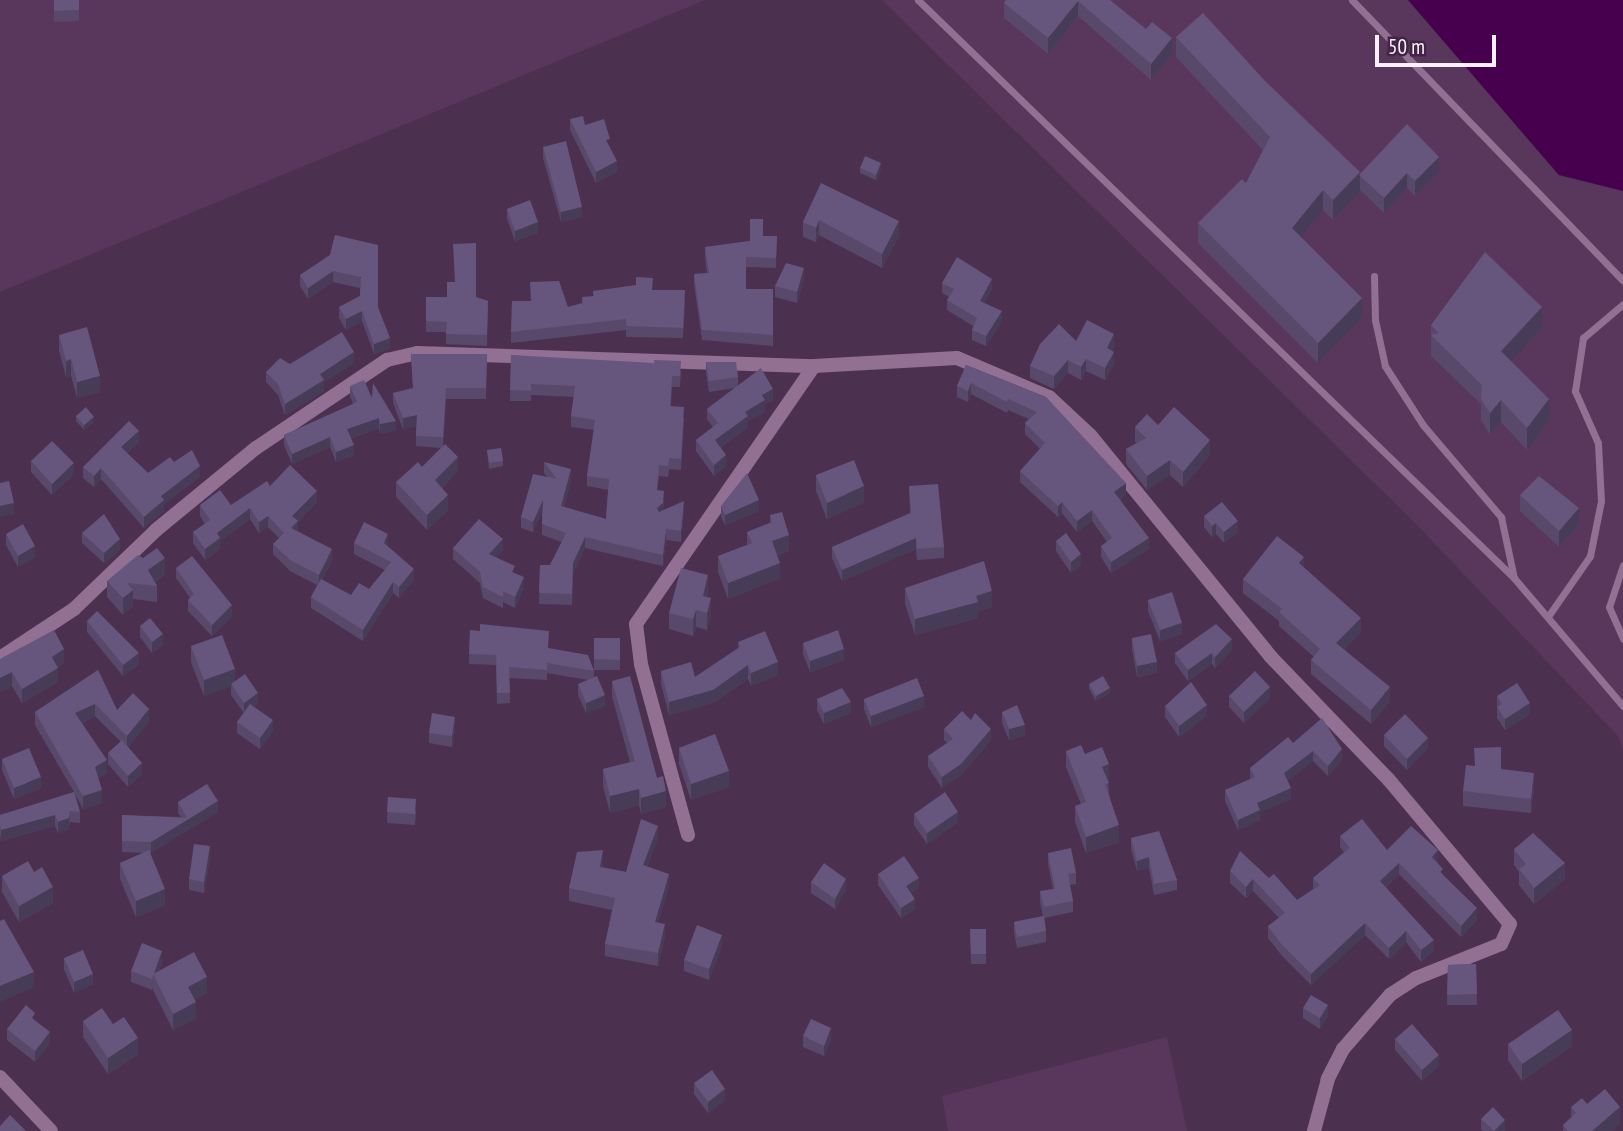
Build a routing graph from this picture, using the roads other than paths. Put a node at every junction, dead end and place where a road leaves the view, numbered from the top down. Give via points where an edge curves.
1 (918, 0) edge
2 (1352, 0) edge
3 (1374, 276) dead end
4 (1623, 281) edge
5 (1623, 304) edge
6 (814, 366) junction
7 (1623, 565) edge
8 (1514, 578) junction
9 (1549, 615) junction
10 (1623, 639) edge
11 (0, 658) edge
12 (1623, 706) edge
13 (688, 835) dead end
14 (0, 1077) edge
15 (51, 1131) edge
16 (1314, 1131) edge

1 - 8 lane
2 - 4 lane
3 - 8 lane via 1375,320 1385,366 1423,425 1501,517
5 - 9 lane via 1583,338 1575,391 1598,443 1601,501 1590,556
6 - 11 street via 417,353 387,360 256,447 156,530 74,609
6 - 13 street via 636,624 641,664
6 - 16 street via 957,358 1049,397 1090,435 1271,657 1390,780 1504,911 1510,924 1501,944 1416,978 1390,995 1343,1049 1328,1079
7 - 10 lane via 1609,607
8 - 9 lane
9 - 12 lane
14 - 15 street

